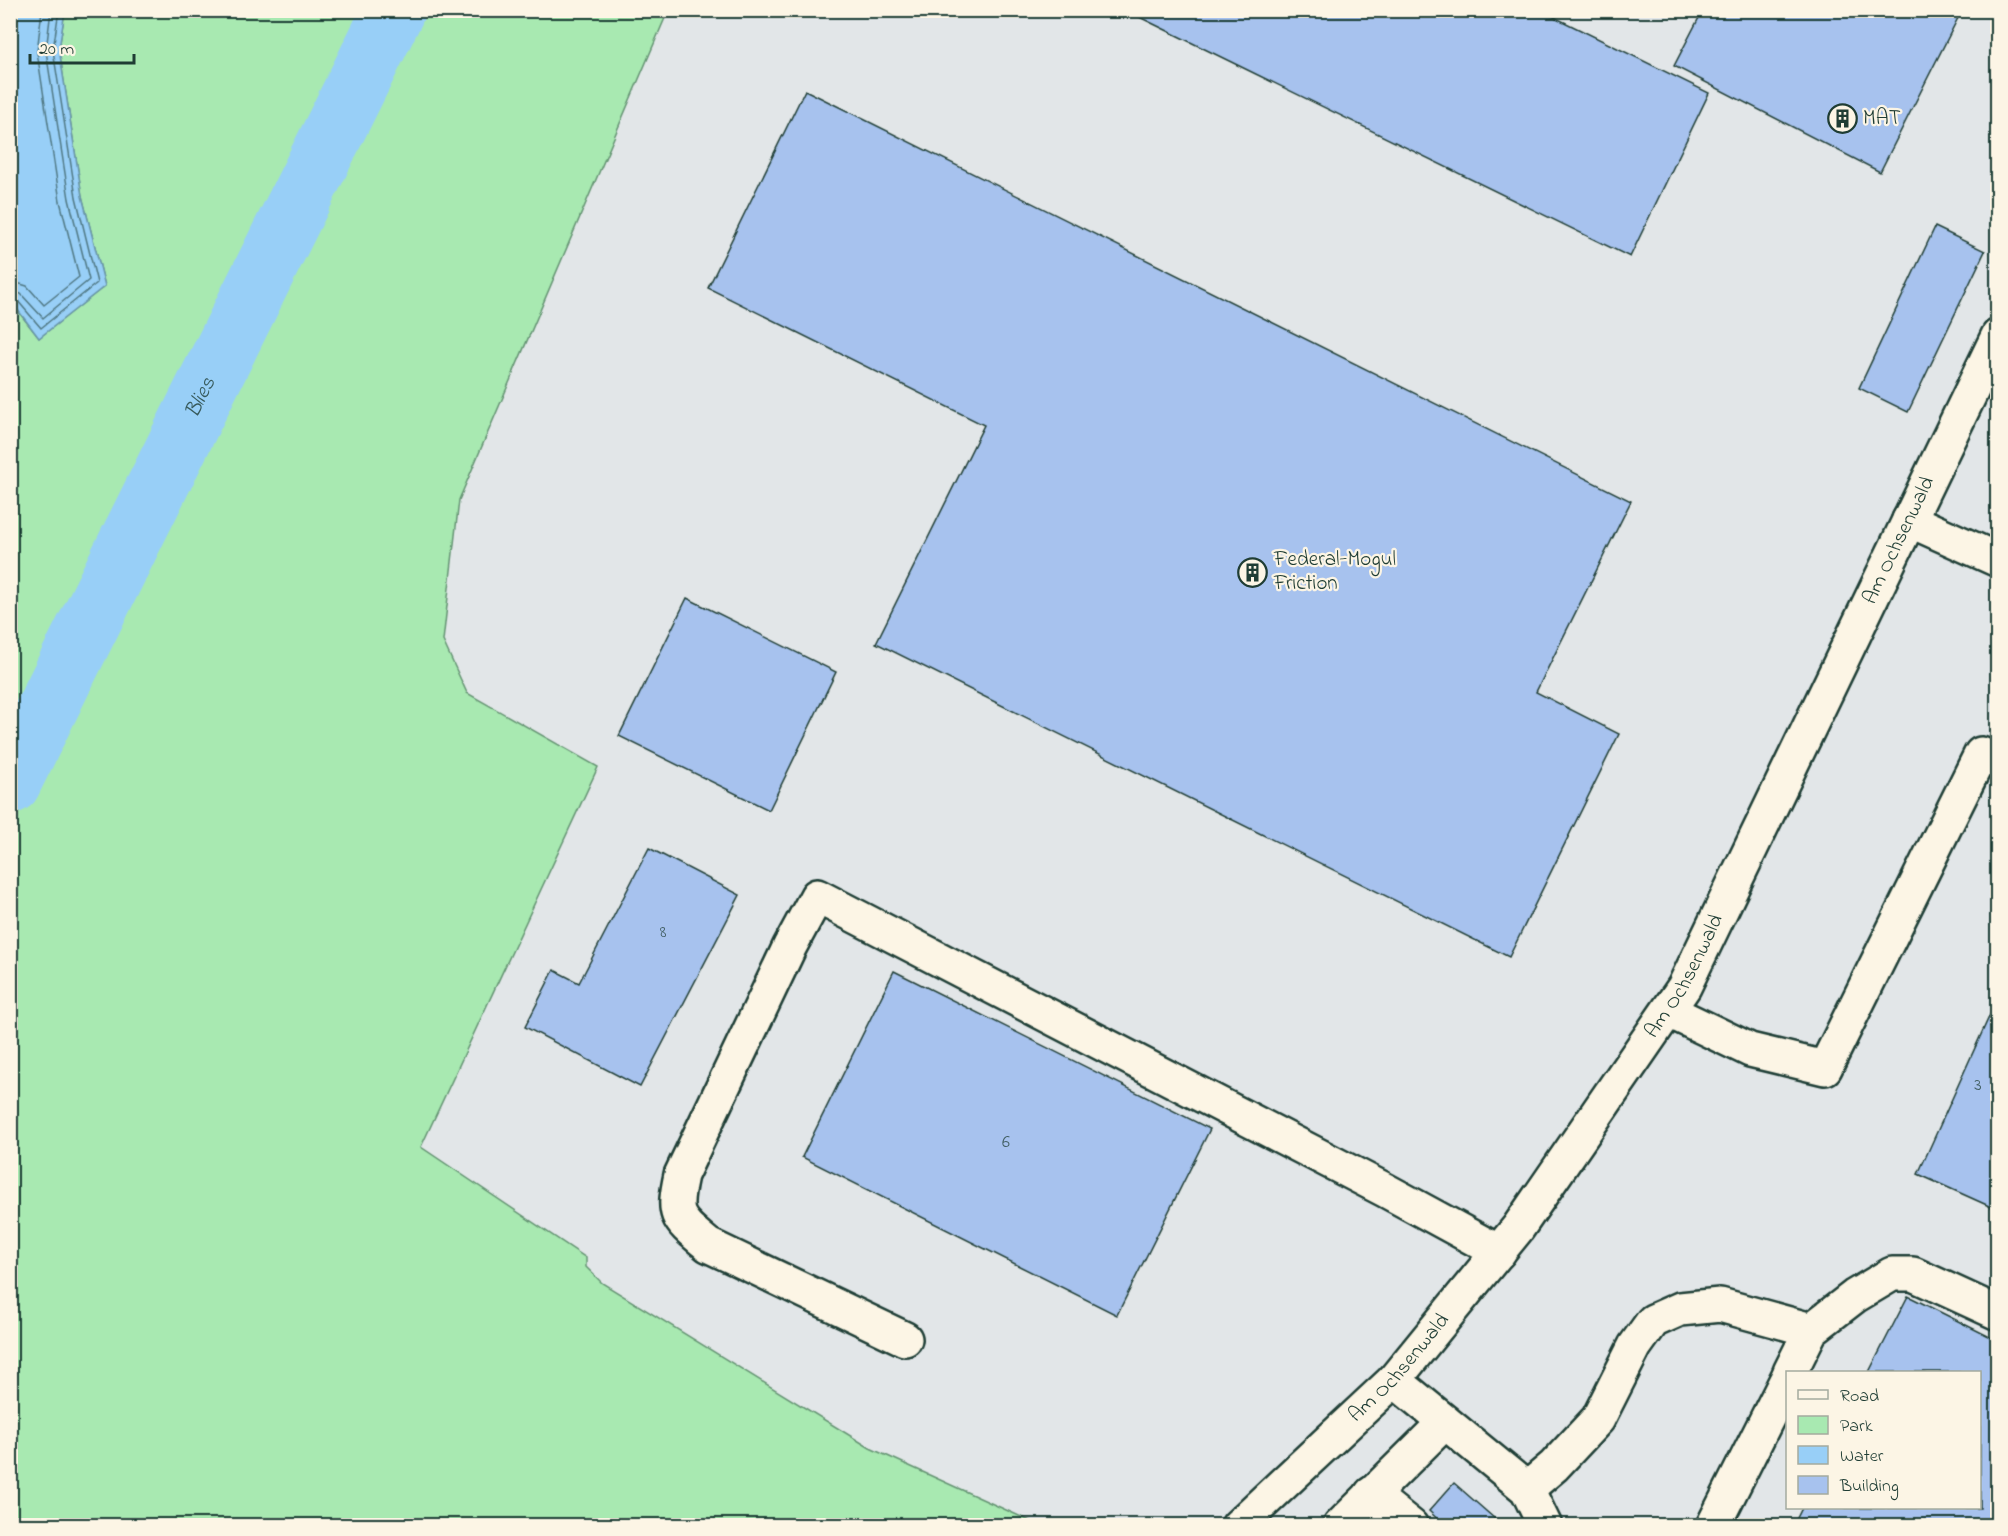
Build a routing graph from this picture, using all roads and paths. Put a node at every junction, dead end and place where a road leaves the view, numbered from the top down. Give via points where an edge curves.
1 (1998, 336) edge
2 (1909, 520) junction
3 (1998, 560) edge
4 (1998, 762) edge
5 (1669, 1011) junction
6 (1498, 1252) junction
7 (1998, 1313) edge
8 (1811, 1330) junction
9 (905, 1339) dead end
10 (1790, 1371) edge
11 (1394, 1380) junction
12 (1786, 1381) edge
13 (1445, 1422) junction
14 (1527, 1489) junction
15 (1371, 1494) junction
16 (1238, 1526) edge
17 (1340, 1526) edge
18 (1411, 1526) edge
19 (1545, 1526) edge
20 (1713, 1526) edge

1 - 2 street, Am Ochsenwald
2 - 3 street
2 - 5 street, Am Ochsenwald
4 - 5 street via 1981,754 1825,1068 1750,1050
5 - 6 street, Am Ochsenwald
6 - 9 street via 1375,1184 817,896 681,1175 675,1202 680,1222 708,1245
6 - 11 street, Am Ochsenwald
7 - 8 street via 1912,1274 1892,1274
8 - 10 street
8 - 14 street via 1720,1305 1680,1309 1653,1321 1635,1346 1598,1419
11 - 13 street
11 - 16 street, Am Ochsenwald
12 - 20 street
13 - 14 street
13 - 15 street
14 - 19 street
15 - 17 street
15 - 18 street

